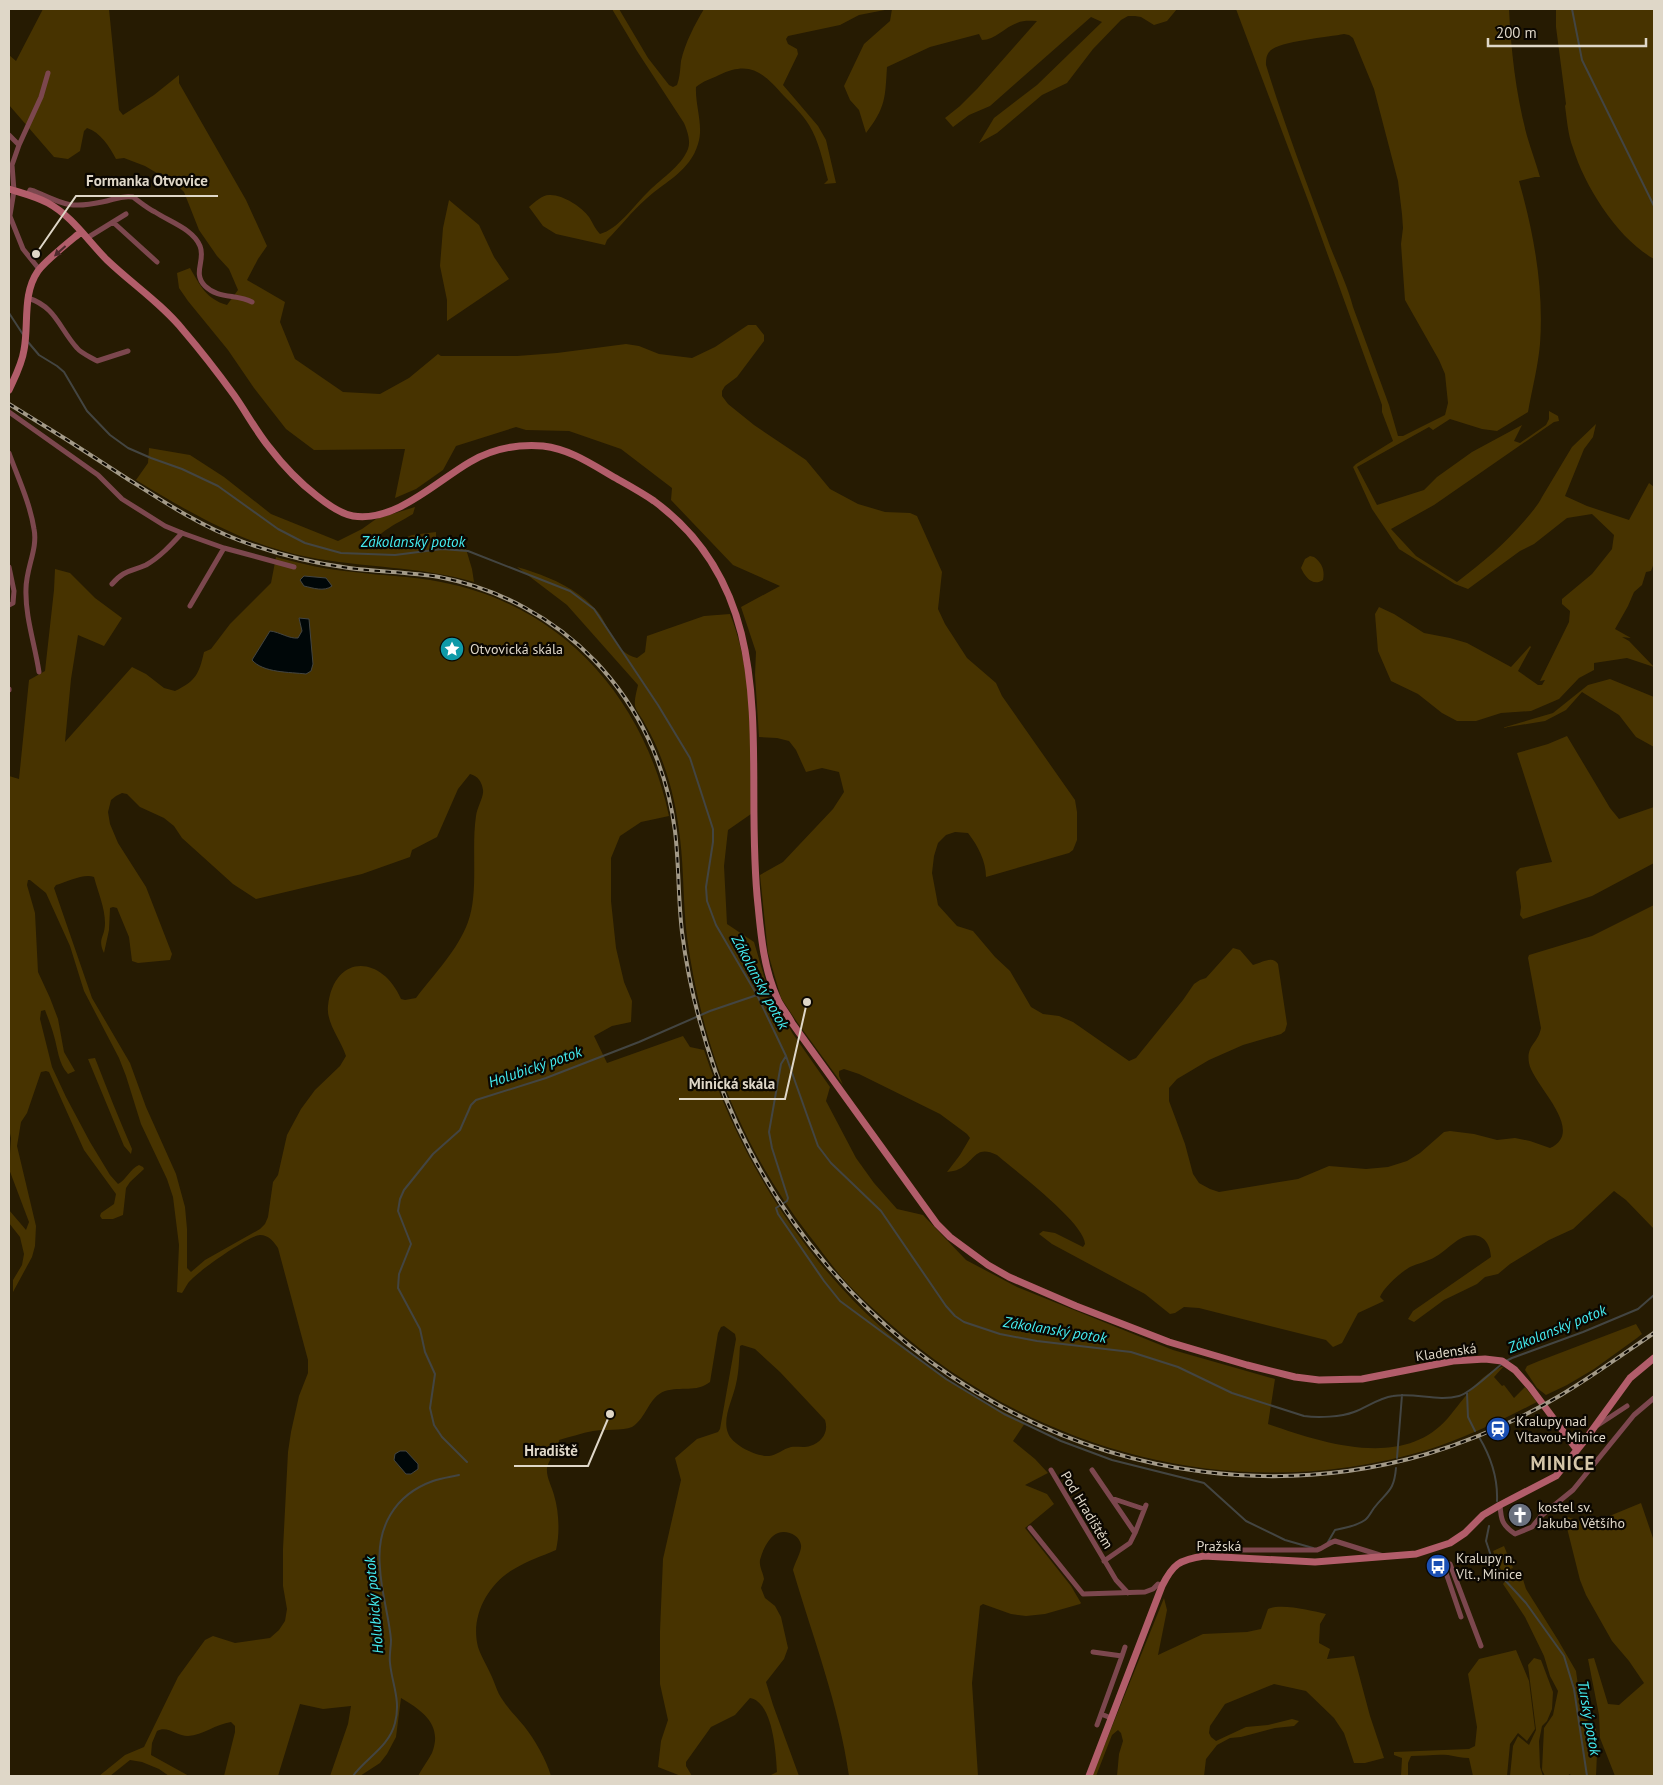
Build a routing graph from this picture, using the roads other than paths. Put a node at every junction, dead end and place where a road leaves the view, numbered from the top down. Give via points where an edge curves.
1 (48, 73) dead end
2 (9, 135) edge
3 (19, 145) junction
4 (12, 190) edge
5 (28, 194) junction
6 (126, 214) dead end
7 (10, 215) edge
8 (114, 223) junction
9 (81, 232) junction
10 (87, 238) junction
11 (157, 262) dead end
12 (39, 270) junction
13 (28, 298) junction
14 (252, 302) dead end
15 (128, 351) dead end
16 (9, 390) edge
17 (9, 412) edge
18 (9, 453) edge
19 (182, 534) junction
20 (224, 548) junction
21 (9, 567) edge
22 (294, 567) dead end
23 (112, 584) dead end
24 (9, 605) edge
25 (190, 606) dead end
26 (39, 672) dead end
27 (1654, 1358) edge
28 (1654, 1398) edge
29 (1627, 1406) dead end
30 (1595, 1426) junction
31 (1578, 1450) junction
32 (1051, 1470) dead end
33 (1092, 1470) dead end
34 (1111, 1498) junction
35 (1500, 1505) junction
36 (1030, 1528) dead end
37 (1135, 1533) junction
38 (1226, 1550) dead end
39 (1386, 1557) junction
40 (1104, 1561) junction
41 (1160, 1585) junction
42 (1128, 1593) junction
43 (1462, 1617) dead end
44 (1481, 1646) dead end
45 (1125, 1647) dead end
46 (1092, 1652) dead end
47 (1122, 1656) junction
48 (1101, 1714) junction
49 (1111, 1718) junction
50 (1097, 1725) dead end
51 (1089, 1776) edge

1 - 3 street
2 - 3 street
3 - 4 street via 12,165
4 - 5 main road, Kladenská
4 - 7 street
5 - 9 main road, Kladenská via 60,210
5 - 14 street via 34,190 69,206 96,204 123,196 132,198 196,240 202,254 198,268 204,285 224,296
6 - 8 street
7 - 12 street via 23,250
8 - 10 street
8 - 11 street
9 - 10 main road, Kladenská
9 -> 12 main road
10 - 31 main road, Kladenská via 131,283 181,326 234,395 268,447 289,470 316,496 341,512 361,516 387,512 422,495 478,458 505,449 531,446 574,454 644,494 670,514 696,541 735,608 743,637 752,712 755,884 762,946 773,988 792,1023 937,1224 950,1237 1009,1277 1076,1306 1170,1342 1295,1377 1362,1379 1452,1361 1496,1359 1509,1365 1530,1387
12 - 13 main road
13 - 15 street via 47,307 78,349 97,361
13 - 16 main road via 25,344
17 - 19 street via 98,474 122,499
18 - 26 street via 35,531 35,549 28,566 26,592
19 - 20 street
19 - 23 street via 162,554 120,575
20 - 22 street
20 - 25 street
21 - 24 street via 14,591
27 - 30 main road, Pražská via 1630,1378
28 - 35 street via 1634,1415 1574,1490 1532,1527 1515,1534 1500,1518
29 - 30 street
30 - 31 main road, Pražská
31 - 35 main road, Pražská via 1556,1476
32 - 40 street, Pod Hradištěm
33 - 34 street, Pod Hradištěm
34 - 37 street, Pod Hradištěm
34 - 37 street via 1145,1507
35 - 39 main road, Pražská via 1450,1543 1416,1554
36 - 42 street via 1083,1594
37 - 40 street, Pod Hradištěm via 1130,1544
38 - 39 street, Pražská via 1317,1550 1335,1541
39 - 41 main road, Pražská via 1315,1562 1204,1556 1187,1558 1169,1572
40 - 42 street, Pod Hradištěm
41 - 42 street via 1145,1592
41 - 49 main road, Pražská
43 - 44 street via 1443,1563 1450,1564
45 - 47 street
46 - 47 street
47 - 48 street
48 - 49 street
48 - 50 street
49 - 51 main road, Pražská

